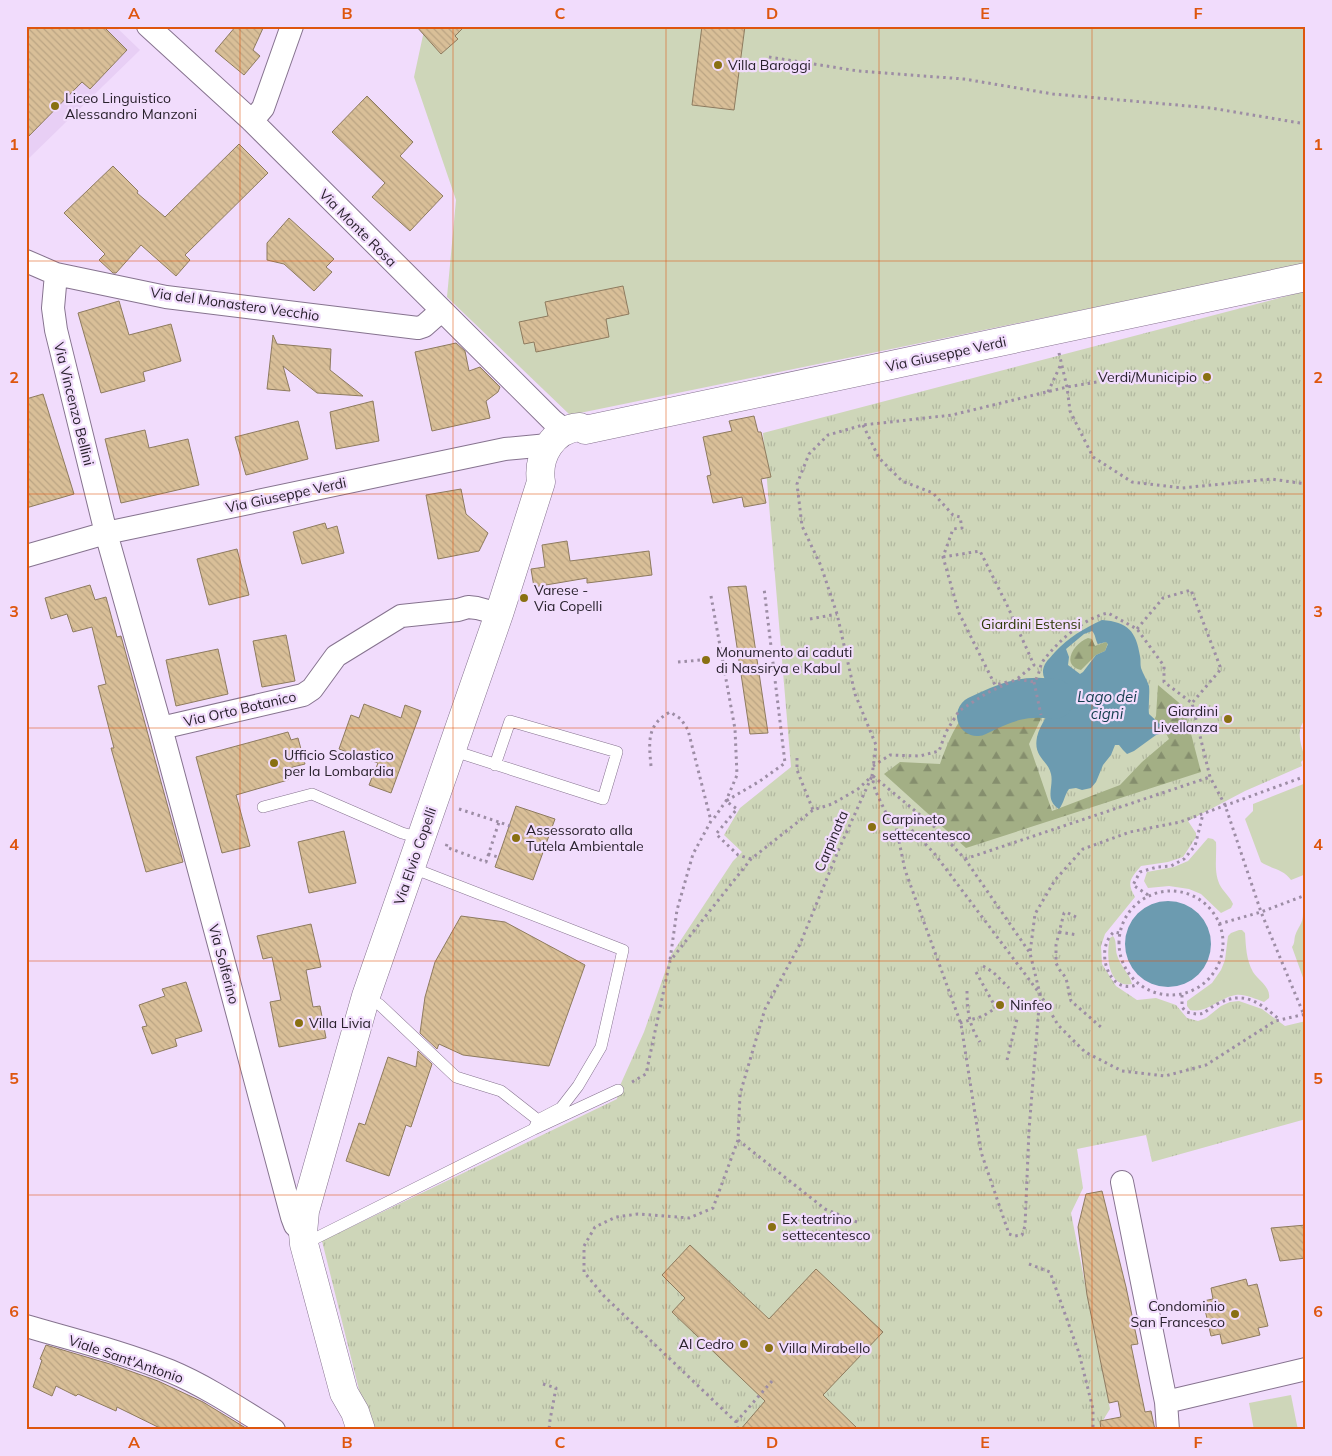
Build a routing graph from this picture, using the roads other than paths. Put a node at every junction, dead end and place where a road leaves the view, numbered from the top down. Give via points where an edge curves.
1 (148, 26) edge
2 (292, 26) edge
3 (252, 121) junction
4 (26, 261) edge
5 (56, 274) junction
6 (1306, 276) edge
7 (441, 311) junction
8 (566, 436) junction
9 (541, 482) junction
10 (106, 533) junction
11 (26, 556) edge
12 (499, 614) junction
13 (161, 728) junction
14 (451, 750) junction
15 (495, 764) junction
16 (263, 807) dead end
17 (421, 838) junction
18 (410, 873) junction
19 (366, 996) junction
20 (618, 1090) road end
21 (536, 1124) junction
22 (1122, 1182) dead end
23 (304, 1239) junction
24 (26, 1326) edge
25 (1306, 1369) edge
26 (344, 1394) junction
27 (1166, 1402) junction
28 (274, 1430) edge
29 (346, 1430) edge
30 (361, 1430) edge
31 (1168, 1430) edge

1 - 3 street, Via Monte Rosa
2 - 3 street via 263,108
3 - 7 street, Via Monte Rosa
4 - 5 street, Via del Monastero Vecchio
5 - 7 street, Via del Monastero Vecchio via 166,297 418,328
5 - 10 street, Via Vincenzo Bellini via 53,308 56,330
6 - 8 main road, Via Giuseppe Verdi
7 - 8 street, Via Monte Rosa
8 - 9 main road, Via Elvio Copelli via 540,465
8 - 9 main road, Via Elvio Copelli via 582,435 564,446 548,476
8 - 10 street, Via Giuseppe Verdi
9 - 12 main road, Via Elvio Copelli
10 - 11 street, Via Giuseppe Verdi
10 - 13 street, Via Solferino
12 - 13 street, Via Orto Botanico via 468,608 401,616 338,654 304,695
12 - 14 main road, Via Elvio Copelli
13 - 23 street, Via Solferino via 292,1217
14 - 15 lane
14 - 17 main road, Via Elvio Copelli
15 - 15 lane via 603,799 617,752 510,721
16 - 17 lane via 312,794
17 - 18 main road, Via Elvio Copelli
18 - 19 main road, Via Elvio Copelli
18 - 21 lane via 423,872 623,950 601,1047 561,1108
19 - 21 lane via 380,1005 456,1078 500,1091
19 - 23 main road, Via Elvio Copelli via 305,1211
20 - 21 lane
21 - 23 lane
22 - 27 street
23 - 26 main road, Via Solferino
24 - 28 street, Viale Sant'Antonio via 170,1371 230,1402
25 - 27 street
26 - 29 main road, Via Solferino via 342,1410
26 - 30 main road, Via Solferino via 356,1412
27 - 31 street

